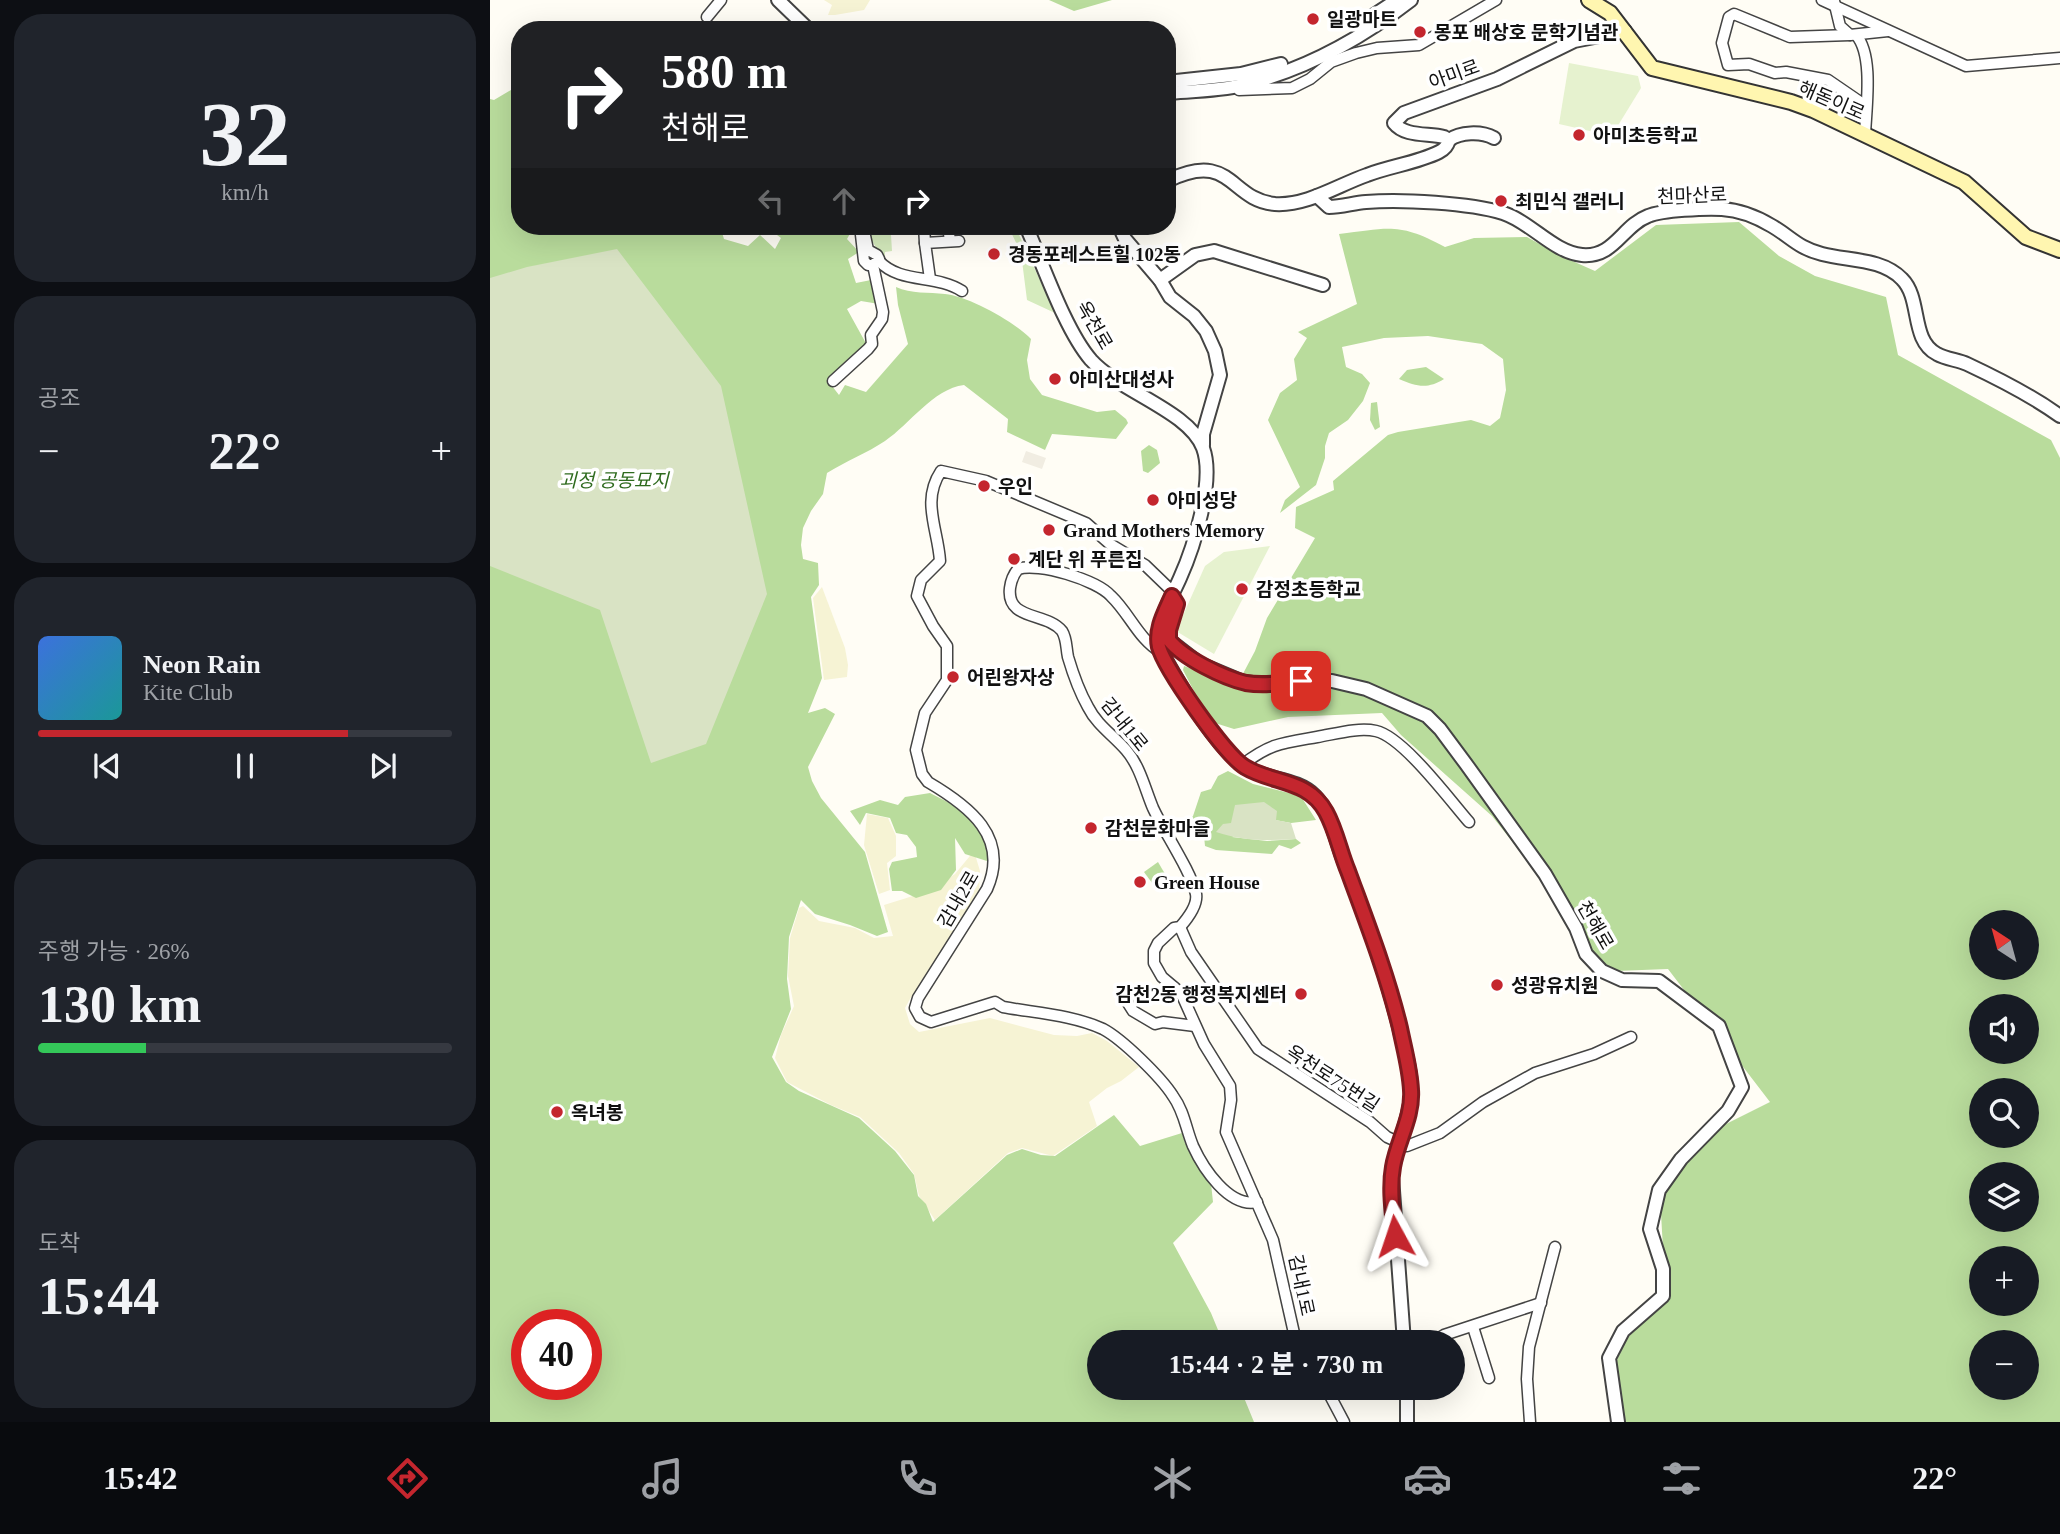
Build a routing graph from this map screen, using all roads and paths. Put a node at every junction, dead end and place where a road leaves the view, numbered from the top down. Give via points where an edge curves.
1 (721, 0) edge
2 (778, 0) edge
3 (1397, 0) edge
4 (1411, 0) edge
5 (1496, 0) edge
6 (1589, 0) edge
7 (1822, 0) edge
8 (1834, 2) edge
9 (707, 17) dead end
10 (800, 21) edge
11 (1625, 31) junction
12 (1888, 31) junction
13 (1853, 35) junction
14 (2060, 58) edge
15 (1176, 81) edge
16 (1227, 88) junction
17 (1176, 92) edge
18 (1866, 106) junction
19 (1865, 135) junction
20 (1493, 138) dead end
21 (1449, 140) junction
22 (1176, 177) edge
23 (1317, 196) junction
24 (863, 235) edge
25 (925, 235) edge
26 (952, 235) edge
27 (1030, 235) edge
28 (1123, 235) edge
29 (925, 243) junction
30 (2060, 250) edge
31 (876, 263) junction
32 (930, 279) junction
33 (1160, 279) junction
34 (1323, 285) dead end
35 (962, 291) dead end
36 (833, 381) dead end
37 (1208, 415) junction
38 (2060, 416) edge
39 (1184, 424) junction
40 (1203, 448) junction
41 (1172, 594) junction
42 (1162, 653) junction
43 (1242, 765) junction
44 (1469, 821) dead end
45 (1180, 927) junction
46 (1126, 1000) dead end
47 (1195, 1026) junction
48 (1631, 1037) dead end
49 (1401, 1142) junction
50 (1257, 1202) junction
51 (1555, 1247) dead end
52 (1541, 1303) junction
53 (1473, 1327) junction
54 (1293, 1330) edge
55 (1403, 1330) edge
56 (1462, 1330) edge
57 (1489, 1378) dead end
58 (1332, 1400) edge
59 (1407, 1400) edge
60 (1344, 1422) edge
61 (1407, 1422) edge
62 (1530, 1422) edge
63 (1618, 1422) edge

1 - 9 street
2 - 10 street
3 - 15 street via 1338,37 1276,66
4 - 16 street via 1387,19 1308,62
5 - 16 street via 1419,44 1356,53 1331,62 1292,88
6 - 11 main road, 해돋이로 via 1610,13
7 - 8 street
8 - 12 street
8 - 13 street via 1840,26
11 - 19 main road, 해돋이로 via 1652,68 1791,102
11 - 21 street, 아미로 via 1574,41 1497,79 1404,113 1394,123 1402,131
12 - 13 street
12 - 14 street via 1966,66
13 - 18 street via 1864,46
13 - 18 street via 1790,37 1734,13 1722,43 1730,66 1749,64 1775,73 1828,80
16 - 17 street
18 - 19 street
19 - 30 main road, 해돋이로 via 1964,182 2026,237
20 - 21 street, 아미로 via 1458,134
21 - 23 street, 아미로 via 1435,154 1368,174
22 - 23 street, 아미로 via 1214,171 1263,202 1287,204
23 - 38 street, 천마산로 via 1329,207 1394,202 1494,210 1583,255 1597,255 1614,246 1631,226 1649,215 1722,209 1747,214 1821,254 1885,267 1902,279 1912,294 1920,332 1936,354 2003,380
24 - 31 street via 864,261
25 - 29 street
26 - 29 street via 954,241
27 - 39 street, 옥천로 via 1066,317 1090,358 1111,378
28 - 33 street
29 - 32 street
31 - 32 street via 895,273
31 - 36 street via 882,319 871,335 872,344
32 - 35 street
33 - 34 street via 1195,255 1214,251
33 - 37 street via 1170,297 1206,331 1216,351 1220,375
37 - 39 street
37 - 40 street
39 - 40 street, 옥천로
40 - 41 street via 1207,478 1203,502
41 - 42 street via 1159,629
41 - 50 street, 감내2로 via 1145,565 1086,523 986,481 942,471 936,478 930,512 940,561 922,580 917,596 947,646 947,680 925,713 916,758 928,782 976,817 992,840 994,866 987,889 915,1008 930,1022 995,1002 1106,1030 1173,1094 1194,1147 1228,1195 1248,1204
41 - 63 street, 천해로 via 1177,604 1169,640 1200,664 1243,682 1332,681 1366,689 1427,716 1545,873 1586,954 1602,971 1622,980 1659,981 1719,1026 1742,1087 1728,1111 1681,1159 1659,1190 1650,1229 1663,1269 1663,1296 1623,1331 1609,1358
42 - 43 street via 1210,731
42 - 45 street, 감내1로 via 1099,587 1034,566 1014,574 1009,594 1014,607 1053,624 1064,634 1086,703 1135,762 1153,809 1191,881 1196,899
43 - 44 street via 1271,745 1374,730 1389,736 1422,767
43 - 49 street via 1307,790 1332,826 1376,946 1405,1051 1412,1092
45 - 47 street, 감내1로 via 1158,943 1153,959 1162,977 1181,993
45 - 49 street, 옥천로75번길 via 1191,952 1258,1049
46 - 47 street via 1133,1011 1155,1024
47 - 50 street, 감내1로 via 1230,1086 1226,1132
48 - 49 street via 1535,1073 1440,1133 1407,1146
49 - 55 street via 1393,1166 1392,1192
50 - 54 street, 감내1로 via 1279,1260
51 - 52 street
52 - 53 street
52 - 62 street via 1529,1347
53 - 56 street
53 - 57 street
58 - 60 street
59 - 61 street

